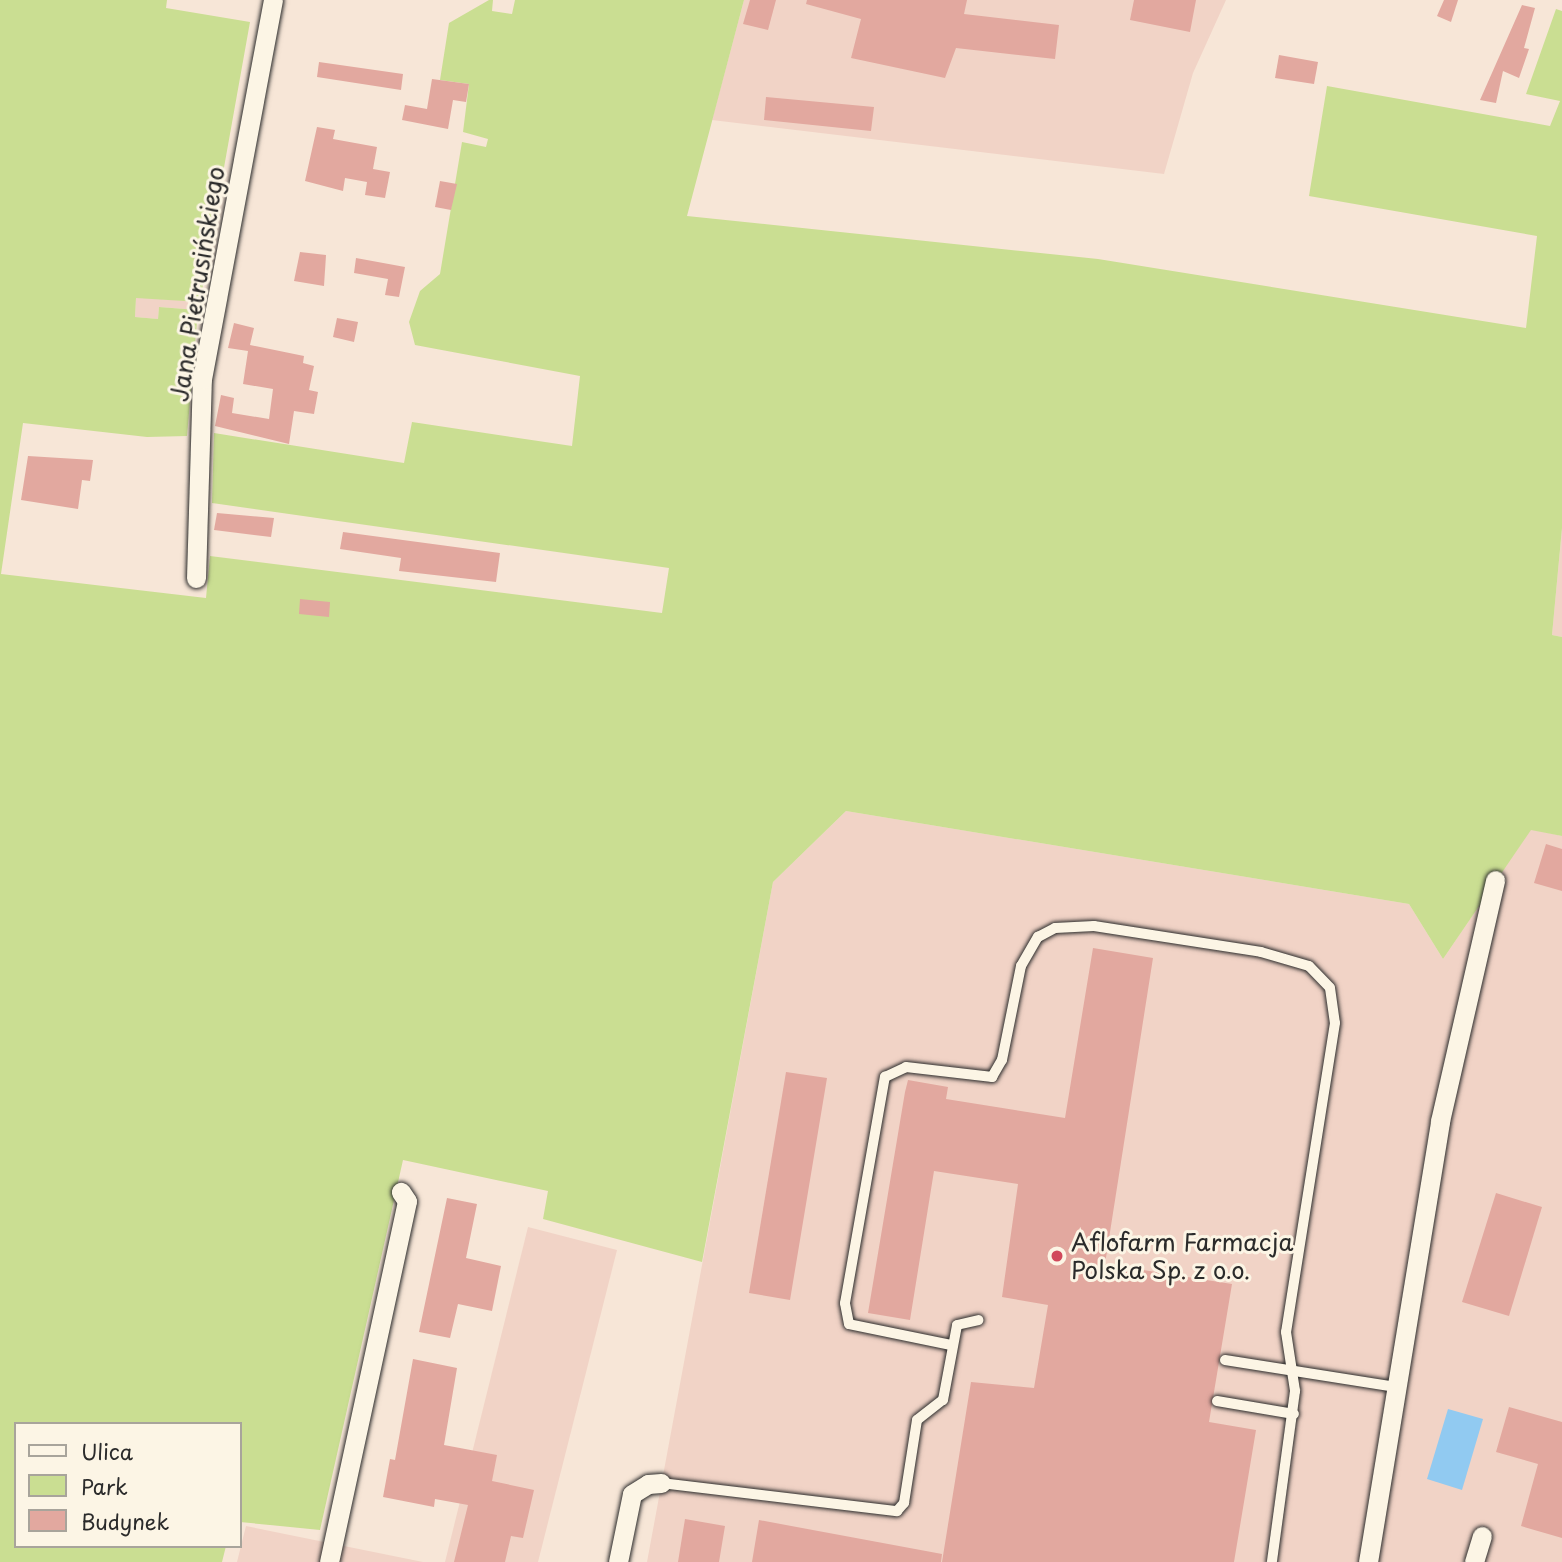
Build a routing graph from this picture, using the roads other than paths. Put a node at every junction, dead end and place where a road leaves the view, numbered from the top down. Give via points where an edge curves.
1 (273, 0) edge
2 (195, 578) dead end
3 (1495, 880) dead end
4 (401, 1192) dead end
5 (978, 1320) dead end
6 (951, 1345) junction
7 (1226, 1360) dead end
8 (1293, 1371) junction
9 (1396, 1387) junction
10 (1217, 1401) dead end
11 (1294, 1414) junction
12 (661, 1483) joint
13 (1482, 1536) dead end
14 (329, 1562) edge
15 (618, 1562) edge
16 (1272, 1562) edge
17 (1368, 1562) edge
18 (1474, 1562) edge

1 - 2 street, Jana Pietrusińskiego via 202,379
3 - 9 street via 1440,1121
4 - 14 street via 407,1201
5 - 6 lane via 957,1325
6 - 8 lane via 849,1324 845,1303 885,1077 906,1067 992,1077 1002,1060 1028,950 1055,928 1094,926 1294,960 1315,970 1330,988 1334,1041 1286,1332
6 - 12 lane via 943,1400 917,1420 904,1503 897,1511
7 - 8 lane
8 - 9 lane
8 - 11 lane
9 - 17 street
10 - 11 lane
11 - 16 lane
12 - 15 street via 648,1484 632,1494
13 - 18 street

